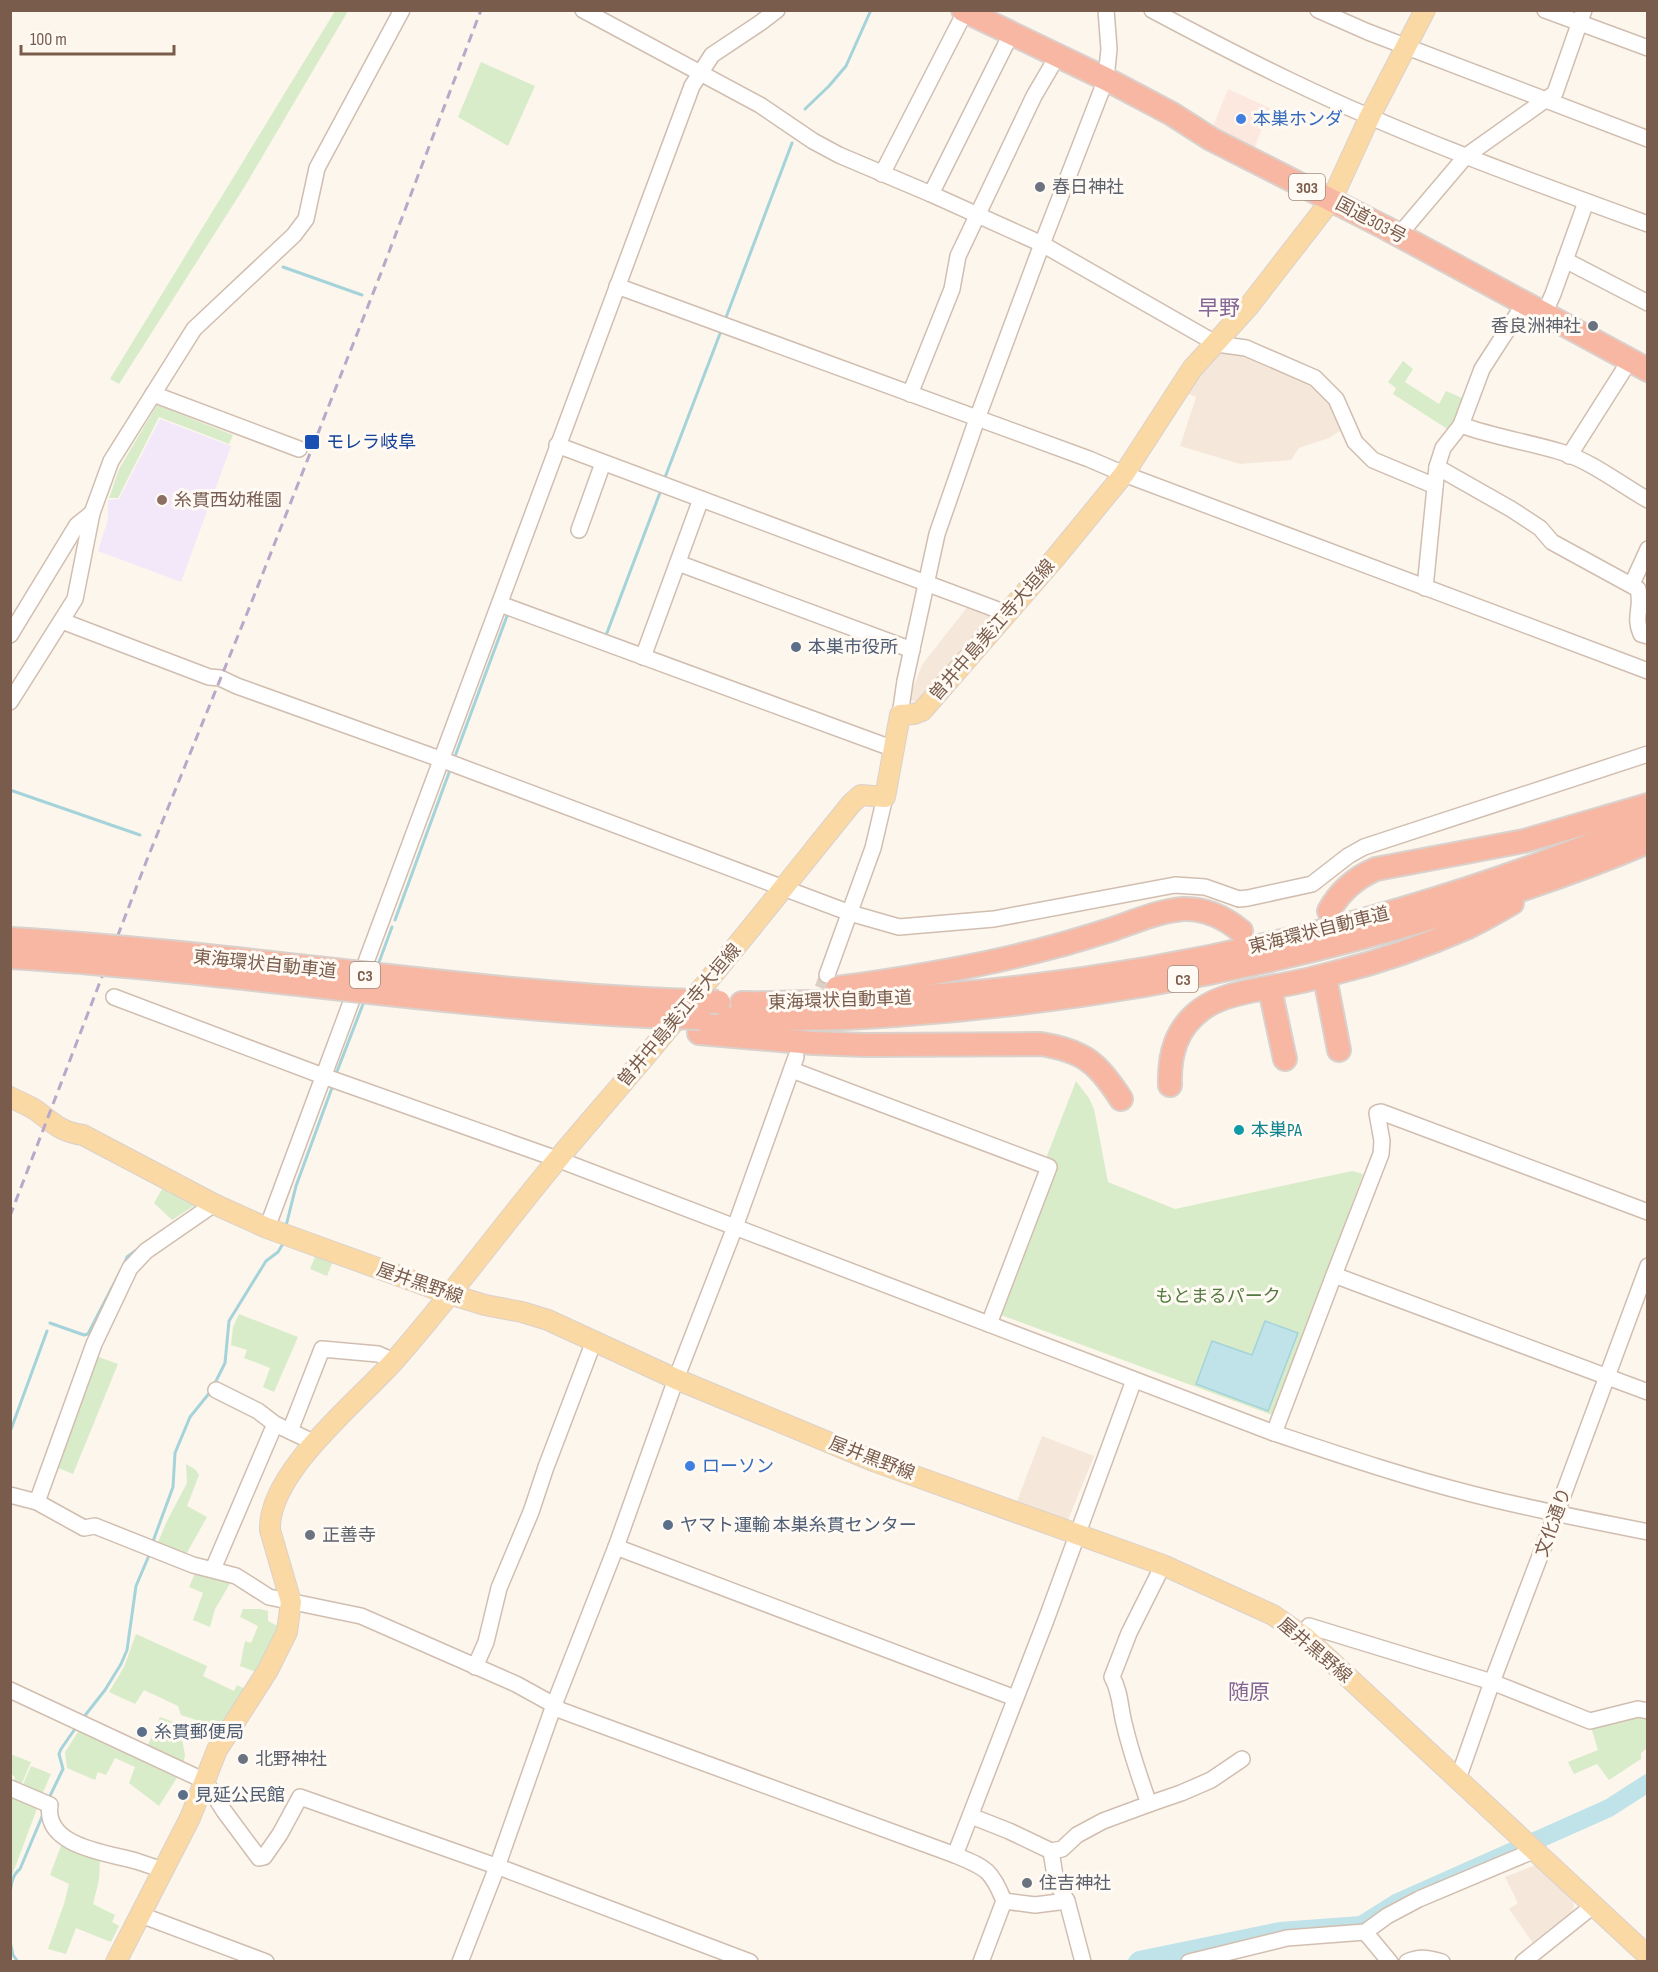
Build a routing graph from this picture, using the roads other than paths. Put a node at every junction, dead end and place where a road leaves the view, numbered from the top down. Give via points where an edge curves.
1 (402, 10) edge
2 (583, 10) edge
3 (777, 10) edge
4 (1106, 10) edge
5 (1152, 10) edge
6 (1318, 10) edge
7 (1425, 10) edge
8 (1545, 10) edge
9 (966, 11) edge
10 (1581, 17) edge
11 (1011, 33) junction
12 (1407, 46) junction
13 (1647, 48) edge
14 (1058, 55) junction
15 (699, 73) junction
16 (1106, 79) junction
17 (1546, 99) junction
18 (1370, 116) junction
19 (1647, 139) edge
20 (1466, 156) junction
21 (882, 174) junction
22 (931, 194) junction
23 (1332, 199) junction
24 (1586, 202) junction
25 (978, 216) junction
26 (1647, 224) edge
27 (1399, 235) junction
28 (1042, 244) junction
29 (1565, 260) junction
30 (617, 286) junction
31 (1647, 303) edge
32 (1534, 309) junction
33 (1217, 344) junction
34 (1639, 365) edge
35 (153, 394) junction
36 (910, 394) junction
37 (977, 419) junction
38 (1461, 425) junction
39 (557, 445) junction
40 (298, 450) dead end
41 (1569, 456) junction
42 (603, 463) junction
43 (1437, 467) junction
44 (1124, 474) junction
45 (1435, 486) junction
46 (701, 499) junction
47 (1647, 500) edge
48 (92, 513) junction
49 (579, 530) dead end
50 (1647, 549) edge
51 (678, 563) junction
52 (926, 582) junction
53 (1632, 584) junction
54 (1425, 588) junction
55 (500, 604) junction
56 (1006, 613) junction
57 (62, 621) junction
58 (10, 635) edge
59 (1647, 636) edge
60 (912, 650) junction
61 (643, 657) junction
62 (1647, 671) edge
63 (10, 702) edge
64 (900, 715) junction
65 (894, 749) junction
66 (1647, 754) edge
67 (440, 759) junction
68 (885, 797) junction
69 (1647, 805) edge
70 (1647, 822) edge
71 (1647, 842) edge
72 (1564, 876) junction
73 (783, 888) junction
74 (1329, 910) dead end
75 (850, 913) junction
76 (1241, 931) dead end
77 (10, 939) edge
78 (10, 957) edge
79 (827, 975) tunnel mouth
80 (1327, 988) dead end
81 (1271, 994) dead end
82 (114, 998) dead end
83 (719, 1002) junction
84 (700, 1025) junction
85 (1339, 1050) dead end
86 (1285, 1059) dead end
87 (323, 1076) junction
88 (1170, 1085) dead end
89 (10, 1097) edge
90 (1121, 1099) dead end
91 (557, 1160) junction
92 (214, 1204) junction
93 (1647, 1212) edge
94 (735, 1227) junction
95 (267, 1228) junction
96 (1647, 1266) edge
97 (1334, 1275) junction
98 (449, 1294) junction
99 (988, 1323) junction
100 (594, 1341) junction
101 (394, 1361) junction
102 (1606, 1376) junction
103 (676, 1379) junction
104 (1134, 1380) junction
105 (216, 1390) dead end
106 (1647, 1392) edge
107 (283, 1428) junction
108 (1274, 1433) junction
109 (315, 1443) junction
110 (10, 1495) edge
111 (37, 1502) junction
112 (1556, 1514) junction
113 (1647, 1532) edge
114 (1076, 1534) junction
115 (616, 1547) junction
116 (1162, 1565) junction
117 (213, 1569) junction
118 (291, 1602) junction
119 (1303, 1635) junction
120 (475, 1667) junction
121 (1492, 1682) junction
122 (10, 1689) edge
123 (1015, 1698) junction
124 (554, 1705) junction
125 (1647, 1711) edge
126 (1242, 1759) dead end
127 (1458, 1779) junction
128 (205, 1781) junction
129 (10, 1788) edge
130 (1149, 1804) junction
131 (970, 1816) junction
132 (1051, 1851) junction
133 (1533, 1851) junction
134 (955, 1855) junction
135 (497, 1867) junction
136 (163, 1870) junction
137 (1004, 1901) junction
138 (1067, 1901) junction
139 (1593, 1906) junction
140 (141, 1914) junction
141 (1365, 1932) junction
142 (1647, 1956) edge
143 (116, 1962) edge
144 (266, 1962) edge
145 (460, 1962) edge
146 (750, 1962) edge
147 (981, 1962) edge
148 (1083, 1962) edge
149 (1189, 1962) edge
150 (1390, 1962) edge
151 (1407, 1962) edge
152 (1442, 1962) edge
153 (1523, 1962) edge

1 - 35 street via 317,168 306,219 294,235 194,329
2 - 15 street
3 - 15 street via 719,49
4 - 16 street
5 - 18 street via 1291,81
6 - 12 street
7 - 12 main road, 曽井中島美江寺大垣線
8 - 10 street
9 - 11 highway, 国道303号 / 303
9 - 21 street
10 - 13 street
10 - 17 street via 1555,93
11 - 14 highway, 国道303号 / 303
11 - 22 street
12 - 17 street
12 - 18 main road, 曽井中島美江寺大垣線
14 - 16 highway, 国道303号 / 303
14 - 25 street via 1034,96
15 - 21 street via 760,105 822,146
15 - 30 street
16 - 23 highway, 国道303号 / 303 via 1211,139
16 - 28 street
17 - 19 street
17 - 20 street
18 - 20 street
18 - 23 main road, 曽井中島美江寺大垣線
20 - 24 street
20 - 27 street
21 - 22 street
22 - 25 street
23 - 27 highway, 国道303号 / 303
23 - 33 main road, 曽井中島美江寺大垣線
24 - 26 street
24 - 29 street
25 - 28 street
25 - 36 street via 958,256 952,289
27 - 32 highway, 国道303号 / 303
28 - 33 street
28 - 37 street
29 - 31 street
29 - 32 street
30 - 36 street
30 - 39 street
32 - 34 highway, 国道303号 / 303
32 - 38 street via 1482,369
33 - 44 main road, 曽井中島美江寺大垣線 via 1192,369
33 - 45 street via 1246,348 1315,378 1336,399 1355,442 1372,460
34 - 41 street
35 - 40 street
35 - 48 street via 111,460
36 - 37 street
37 - 44 street
37 - 52 street via 945,508
38 - 41 street
38 - 43 street via 1443,448
39 - 42 street
39 - 55 street
41 - 47 street
42 - 46 street
42 - 49 street
43 - 45 street
43 - 53 street via 1540,528 1552,542
44 - 54 street
44 - 56 main road, 曽井中島美江寺大垣線
45 - 54 street
46 - 51 street
46 - 52 street
48 - 57 street via 75,599
48 - 58 street via 77,525
50 - 53 street
51 - 60 street
51 - 61 street
52 - 56 street
52 - 60 street
53 - 59 street via 1640,599 1636,624 1641,634
54 - 62 street
55 - 61 street
55 - 67 street
56 - 64 main road, 曽井中島美江寺大垣線 via 922,711
57 - 63 street
57 - 67 street
60 - 64 street
61 - 65 street
64 - 65 main road
65 - 68 main road
66 - 75 street via 1364,847 1312,884 1248,898 1239,899 1205,887 1175,885 994,919 899,927
67 - 73 street
67 - 87 street
68 - 73 main road, 曽井中島美江寺大垣線 via 861,795
68 - 75 street via 873,848
69 - 74 highway via 1524,841 1376,869 1359,876
70 - 83 highway, 東海環状自動車道 / C3 via 1475,887 1296,938 1203,959 1033,986 945,995
71 - 72 highway, 東海環状自動車道 / C3
72 - 84 highway, 東海環状自動車道 / C3 via 1351,941 1197,976 1095,994 893,1016
72 - 88 highway via 1469,927 1424,944 1336,973 1240,994 1204,1008 1175,1042
73 - 75 street
73 - 91 main road, 曽井中島美江寺大垣線
75 - 79 street
76 - 83 highway via 1208,912 1183,909 1053,947 945,972
77 - 83 highway, 東海環状自動車道 / C3, bridge via 497,989
78 - 84 highway, 東海環状自動車道 / C3, bridge
80 - 85 highway
81 - 86 highway
82 - 87 street
84 - 90 highway via 813,1043 1041,1044 1069,1050 1091,1061
87 - 91 street
87 - 95 street
89 - 92 main road, 屋井黒野線 via 63,1129 83,1135
91 - 94 street
91 - 98 main road, 曽井中島美江寺大垣線
92 - 95 main road, 屋井黒野線
92 - 111 street via 146,1251 130,1268 94,1344
93 - 97 street via 1381,1112 1377,1113 1381,1154
94 - 99 street
94 - 99 street via 794,1064 1049,1167
94 - 103 street
95 - 98 main road, 屋井黒野線
96 - 102 street, 文化通り
97 - 102 street
97 - 108 street
98 - 100 main road, 屋井黒野線 via 534,1316
98 - 101 main road, 曽井中島美江寺大垣線
99 - 104 street
100 - 103 main road, 屋井黒野線
100 - 120 street via 499,1588 486,1642
101 - 107 street via 378,1354 322,1349
101 - 109 main road, 曽井中島美江寺大垣線
102 - 106 street
102 - 112 street, 文化通り
103 - 114 main road, 屋井黒野線 via 876,1462
103 - 115 street
104 - 108 street
104 - 114 street
105 - 107 street
107 - 109 street
107 - 117 street
108 - 112 street via 1388,1471
109 - 118 main road, 曽井中島美江寺大垣線 via 283,1486 270,1519
110 - 111 street
111 - 117 street via 84,1528 95,1526
112 - 113 street
112 - 121 street, 文化通り
114 - 116 main road, 屋井黒野線
114 - 123 street
115 - 123 street
115 - 124 street
116 - 119 main road, 屋井黒野線 via 1273,1615
116 - 130 street via 1112,1677
117 - 118 street via 236,1576 269,1597
118 - 120 street via 361,1616
118 - 128 main road via 281,1645 217,1750
119 - 121 street via 1309,1626
119 - 127 main road, 屋井黒野線
120 - 124 street via 516,1683
121 - 125 street via 1590,1721 1638,1709
121 - 127 street, 文化通り
122 - 128 street
123 - 131 street
124 - 134 street
124 - 135 street
126 - 130 street via 1211,1780
127 - 133 main road, 屋井黒野線
128 - 135 street via 259,1858 264,1857 280,1834 300,1797
128 - 136 main road
129 - 136 street via 46,1803 52,1822 75,1844
130 - 132 street via 1102,1821 1077,1834 1062,1849
131 - 132 street
131 - 134 street
132 - 138 street via 1056,1882
133 - 139 main road, 屋井黒野線
133 - 141 street via 1419,1899
134 - 137 street via 986,1868 996,1880
135 - 145 street
135 - 146 street
136 - 140 main road
137 - 138 street via 1035,1905
137 - 147 street
138 - 148 street
139 - 142 main road, 屋井黒野線
139 - 153 street
140 - 143 main road
140 - 144 street
141 - 149 street via 1287,1938
141 - 150 street
151 - 152 street via 1423,1958

